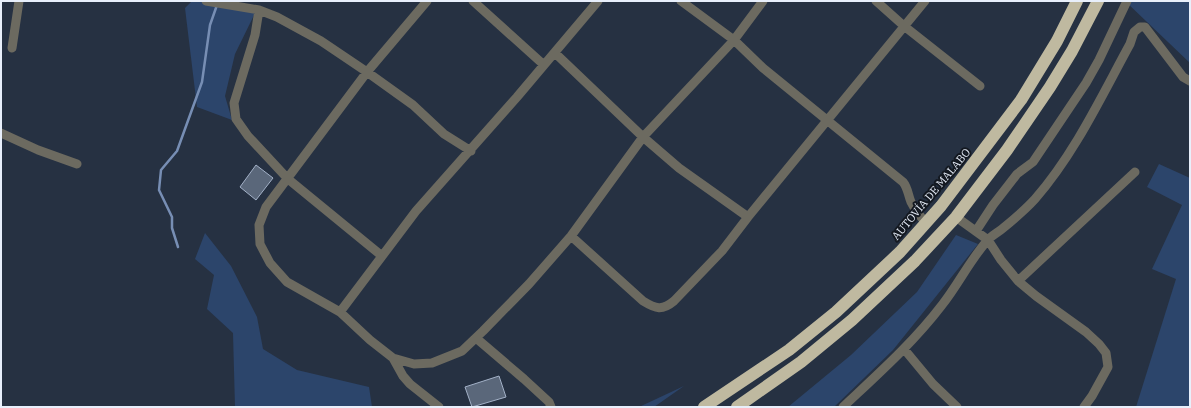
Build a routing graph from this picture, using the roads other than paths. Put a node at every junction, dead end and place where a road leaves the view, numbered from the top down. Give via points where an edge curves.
1 (19, 1) edge
2 (206, 1) edge
3 (427, 1) edge
4 (473, 1) edge
5 (598, 1) edge
6 (680, 1) edge
7 (763, 1) edge
8 (876, 1) edge
9 (925, 1) edge
10 (1077, 1) edge
11 (1098, 1) edge
12 (1127, 1) edge
13 (258, 10) junction
14 (904, 26) junction
15 (734, 40) junction
16 (12, 48) dead end
17 (555, 53) junction
18 (544, 65) junction
19 (367, 72) junction
20 (1190, 81) edge
21 (980, 86) dead end
22 (828, 120) junction
23 (1, 133) edge
24 (643, 137) junction
25 (471, 151) junction
26 (77, 164) dead end
27 (1135, 172) dead end
28 (288, 179) junction
29 (748, 216) junction
30 (956, 217) junction
31 (926, 223) junction
32 (976, 231) junction
33 (571, 236) junction
34 (988, 240) junction
35 (382, 256) junction
36 (1018, 281) junction
37 (340, 312) junction
38 (476, 338) junction
39 (904, 349) junction
40 (393, 358) junction
41 (439, 407) edge
42 (551, 407) edge
43 (704, 407) edge
44 (737, 407) edge
45 (843, 407) edge
46 (957, 407) edge
47 (1084, 407) edge

1 - 16 street
2 - 13 street
3 - 19 street
4 - 18 street
5 - 17 street
6 - 15 street
7 - 15 street
8 - 14 street
9 - 14 street
10 - 31 highway, AUTOVÍA DE MALABO via 1021,100
11 - 30 highway via 1050,87 1007,150
12 - 32 street via 1086,83 1033,162 1017,174
13 - 19 street via 321,41
13 - 28 street via 255,35 234,103 236,119 248,136
14 - 21 street
14 - 22 street
15 - 22 street via 763,68
15 - 24 street
17 - 18 street
17 - 24 street
18 - 25 street
19 - 25 street via 413,105 444,134
19 - 28 street
20 - 34 street via 1183,77 1149,31 1145,27 1140,27 1134,32 1130,44 1058,171 1034,200
22 - 29 street
22 - 31 street via 903,182 914,209
23 - 26 street
24 - 29 street via 691,178
24 - 33 street
25 - 35 street via 416,211
27 - 36 street
28 - 35 street
28 - 37 street via 266,207 259,226 260,244 270,263 287,282
29 - 33 street via 722,251 674,301 661,308 652,307 643,301
30 - 32 street
30 - 44 highway via 915,261 852,320 801,362
31 - 43 highway, AUTOVÍA DE MALABO via 900,252 836,312 789,350
32 - 34 street
33 - 38 street
34 - 36 street
34 - 39 street via 960,277 944,304
35 - 37 street
36 - 47 street via 1086,332 1106,354 1108,367
37 - 40 street
38 - 40 street via 462,351 432,363 414,364
38 - 42 street via 549,402
39 - 45 street
39 - 46 street via 933,384
40 - 41 street via 410,384

